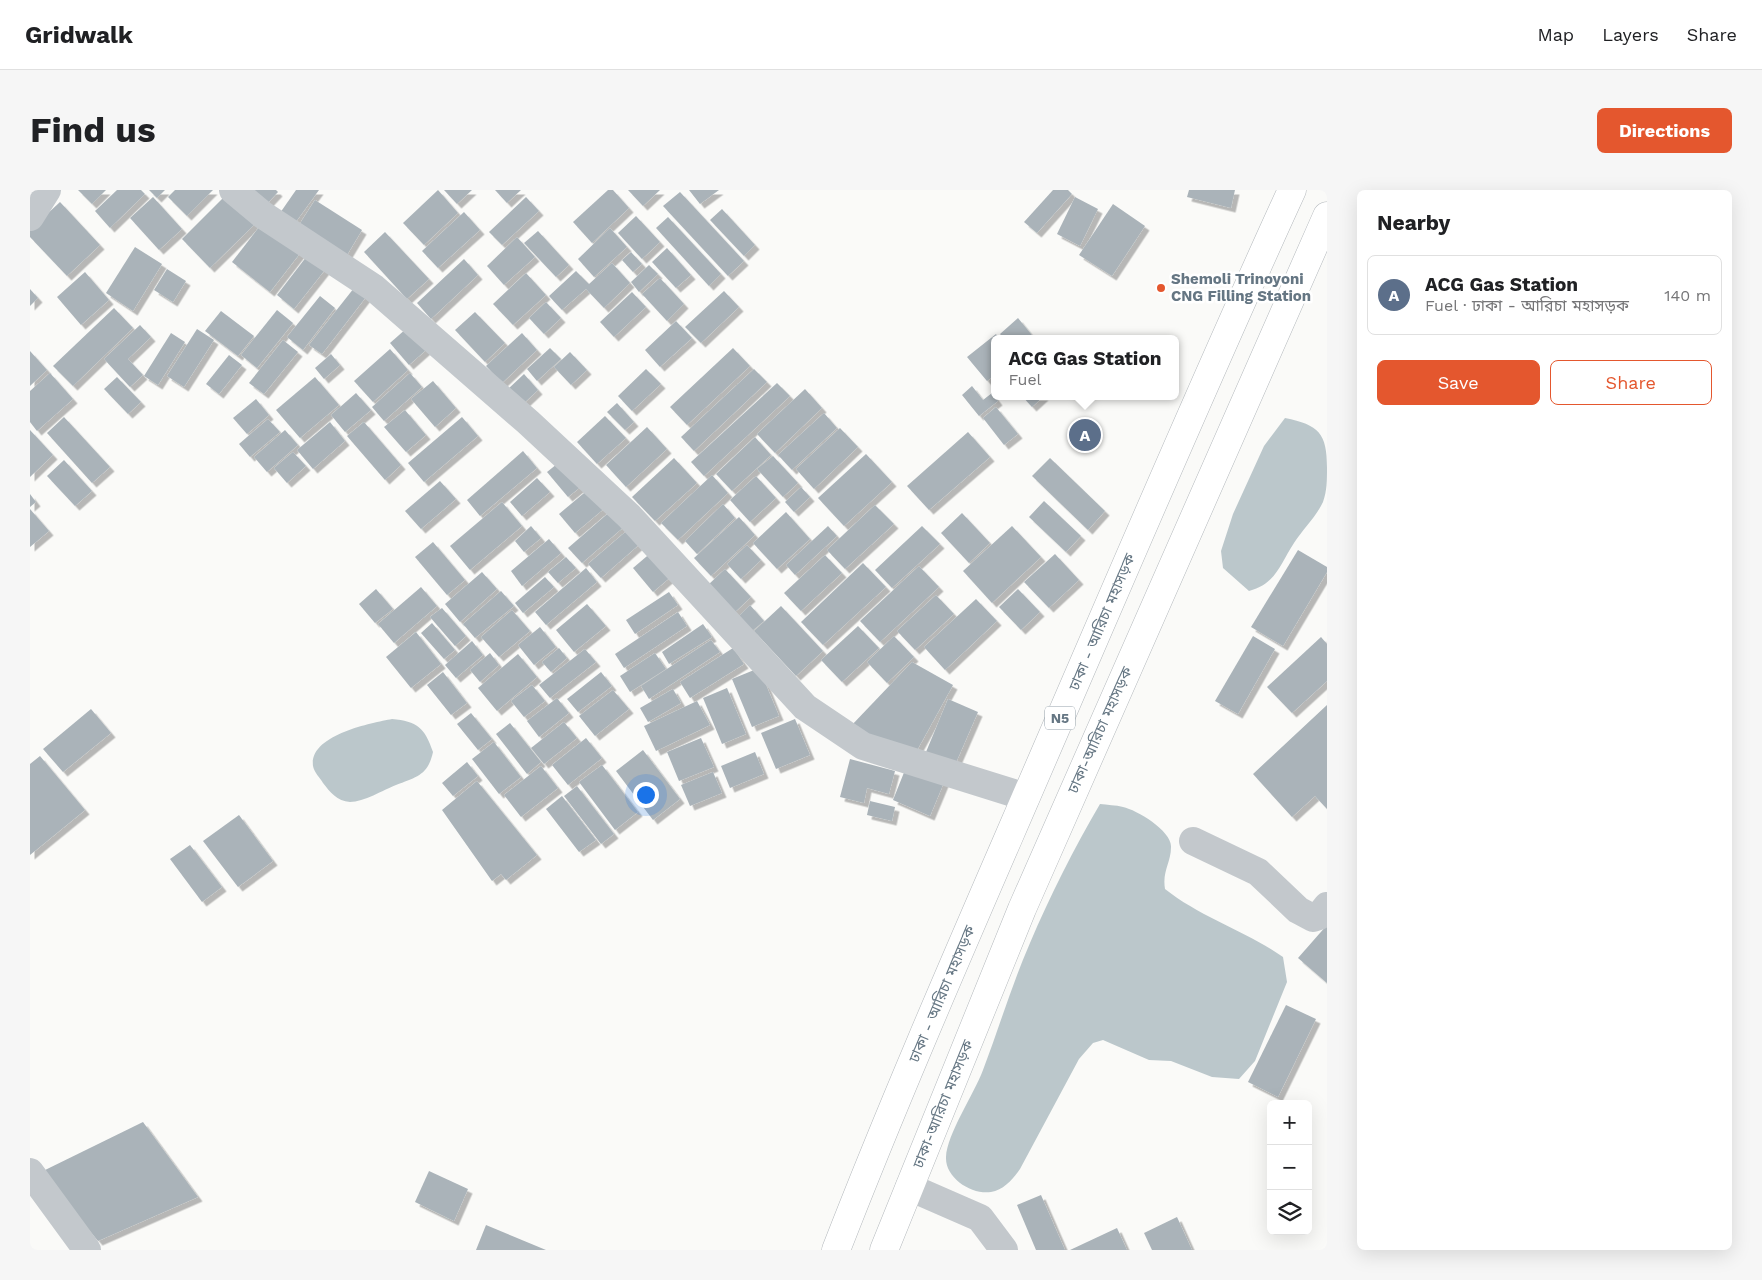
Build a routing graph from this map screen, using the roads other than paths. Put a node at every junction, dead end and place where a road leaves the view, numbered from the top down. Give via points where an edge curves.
1 (47, 190) edge
2 (234, 190) edge
3 (1292, 190) edge
4 (1327, 216) edge
5 (30, 217) edge
6 (1026, 797) junction
7 (1193, 841) dead end
8 (1327, 906) edge
9 (30, 1172) edge
10 (909, 1187) junction
11 (87, 1250) edge
12 (836, 1250) edge
13 (884, 1250) edge
14 (1004, 1250) edge

1 - 5 street
2 - 6 street via 263,215 374,288 528,422 629,516 804,707 863,746
3 - 6 highway, ঢাকা - আরিচা মহাসড়ক / N5 via 1240,302
4 - 10 highway, ঢাকা-আরিচা মহাসড়ক via 1022,909
6 - 12 highway, ঢাকা - আরিচা মহাসড়ক / N5 via 871,1160
7 - 8 street via 1258,872 1298,910 1312,918 1319,916
9 - 11 street
10 - 13 highway, ঢাকা-আরিচা মহাসড়ক
10 - 14 street via 980,1218

